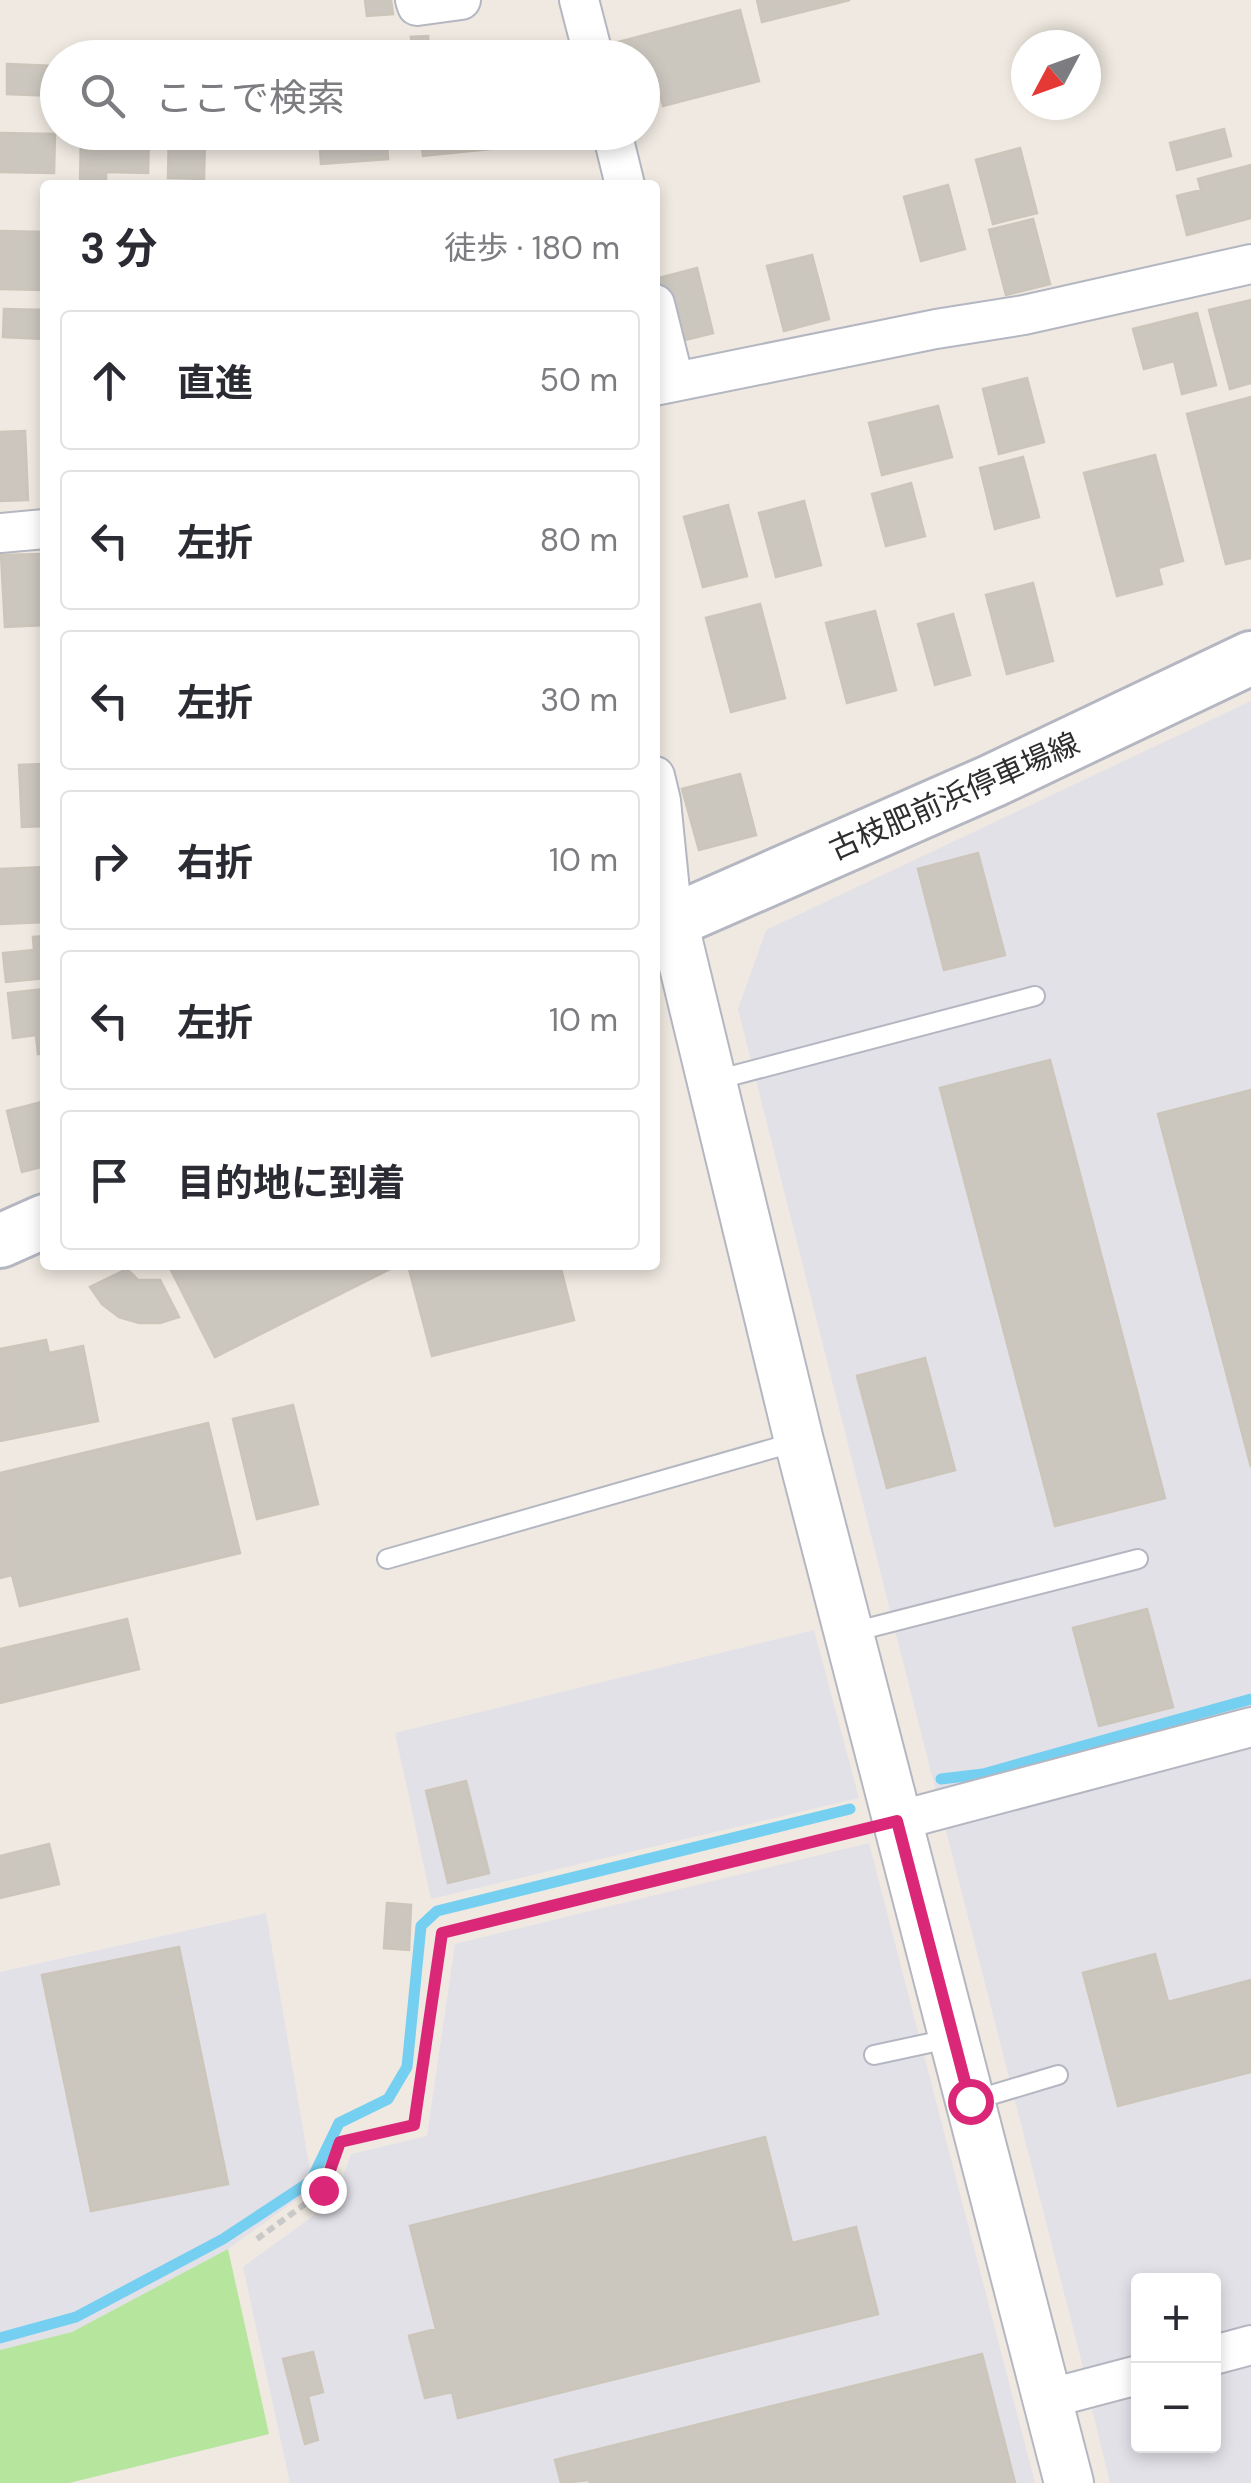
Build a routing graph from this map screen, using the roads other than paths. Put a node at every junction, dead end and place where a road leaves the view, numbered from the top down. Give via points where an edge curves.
1 (415, 0) edge
2 (461, 0) edge
3 (580, 0) edge
4 (590, 40) edge
5 (616, 150) edge
6 (624, 180) edge
7 (1251, 264) edge
8 (660, 348) edge
9 (664, 383) edge
10 (40, 530) edge
11 (0, 532) edge
12 (1251, 658) edge
13 (660, 798) edge
14 (664, 925) edge
15 (1035, 996) dead end
16 (712, 1081) junction
17 (40, 1223) edge
18 (0, 1241) edge
19 (799, 1441) junction
20 (387, 1559) dead end
21 (1138, 1559) dead end
22 (849, 1633) junction
23 (1251, 1728) edge
24 (897, 1821) junction
25 (954, 2038) junction
26 (874, 2055) dead end
27 (1058, 2075) dead end
28 (970, 2101) junction
29 (1251, 2345) edge
30 (1221, 2353) edge
31 (1131, 2377) edge
32 (1047, 2399) junction
33 (1069, 2483) edge

1 - 2 street via 417,6
3 - 4 street
5 - 6 street
7 - 9 street via 1024,316
8 - 9 street
10 - 11 street
12 - 14 main road, 古枝肥前浜停車場線
13 - 14 street
14 - 16 street
15 - 16 lane
16 - 19 street
17 - 18 main road
19 - 20 lane
19 - 22 street
21 - 22 lane
22 - 24 street
23 - 24 street
24 - 25 street
25 - 26 lane
25 - 28 street
27 - 28 lane
28 - 32 street
29 - 30 street
31 - 32 street
32 - 33 street

